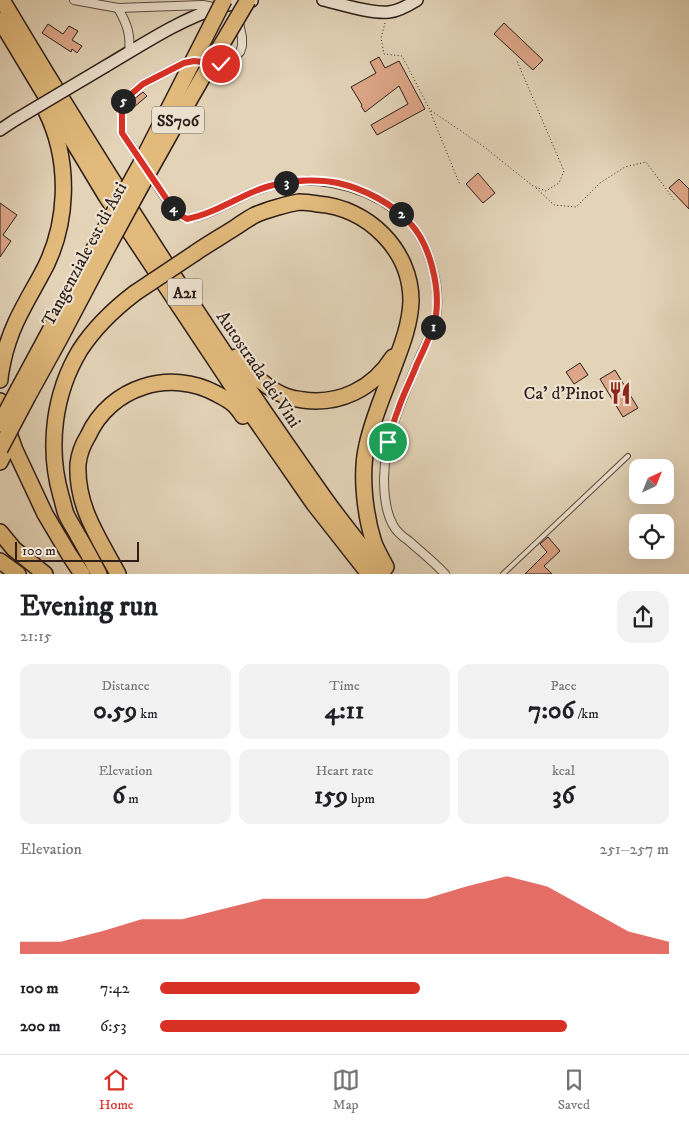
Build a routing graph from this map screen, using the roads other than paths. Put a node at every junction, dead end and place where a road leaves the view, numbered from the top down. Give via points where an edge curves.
1 (2, 0) edge
2 (74, 0) edge
3 (255, 0) edge
4 (323, 0) edge
5 (417, 0) edge
6 (232, 3) edge
7 (118, 8) junction
8 (0, 20) edge
9 (0, 34) edge
10 (129, 53) junction
11 (0, 130) edge
12 (140, 225) junction
13 (106, 238) junction
14 (405, 337) junction
15 (19, 390) edge
16 (0, 401) edge
17 (0, 411) edge
18 (0, 424) edge
19 (1, 455) edge
20 (628, 456) dead end
21 (314, 504) junction
22 (0, 532) edge
23 (84, 546) junction
24 (0, 561) edge
25 (18, 574) edge
26 (45, 574) edge
27 (82, 574) edge
28 (99, 574) edge
29 (106, 574) edge
30 (118, 574) edge
31 (369, 574) edge
32 (383, 574) edge
33 (391, 574) edge
34 (445, 574) edge
35 (503, 574) edge

1 - 12 highway, Autostrada dei Vini / A21
2 - 7 street
3 - 6 street
4 - 5 street via 378,12 399,10
6 - 7 street
6 - 10 street via 185,21
6 - 13 highway, Tangenziale est di Asti / SS706, bridge via 140,165
6 - 13 highway, Tangenziale est di Asti / SS706, bridge via 209,64 147,174
6 - 34 street via 242,37 240,52 221,64 184,63 143,84 122,102 122,133 170,204 187,219 255,191 278,184 315,180 338,183 374,197 411,224 427,252 434,274 436,316 388,442 384,466 385,501 394,527
7 - 10 street via 129,31
8 - 21 highway, Autostrada dei Vini / A21 via 106,196
9 - 15 highway via 47,112 61,157 63,180 63,206 51,256 15,323 6,348
10 - 11 street, bridge
12 - 14 highway via 158,239 238,360 275,391 315,402 336,400 356,392 373,380 390,361
12 - 32 highway, Autostrada dei Vini / A21 via 324,497
13 - 15 highway, Tangenziale est di Asti / SS706 via 54,337
14 - 23 highway, bridge via 411,299 399,255 376,228 348,210 300,202 277,208 255,215 195,253 116,308 81,349 68,374 58,405 54,464 66,514
14 - 33 highway via 376,412 366,447 364,476 374,544
15 - 17 highway
15 - 18 highway, Tangenziale est di Asti / SS706, bridge
15 - 19 highway, Tangenziale est di Asti / SS706, bridge
16 - 27 highway via 15,450 45,514
20 - 35 lane
21 - 30 highway via 233,404 207,389 188,384 149,385 106,408 92,426 78,463 79,490 85,512
21 - 31 highway, Autostrada dei Vini / A21
22 - 26 highway via 14,549
23 - 28 highway
23 - 29 highway
24 - 25 highway

